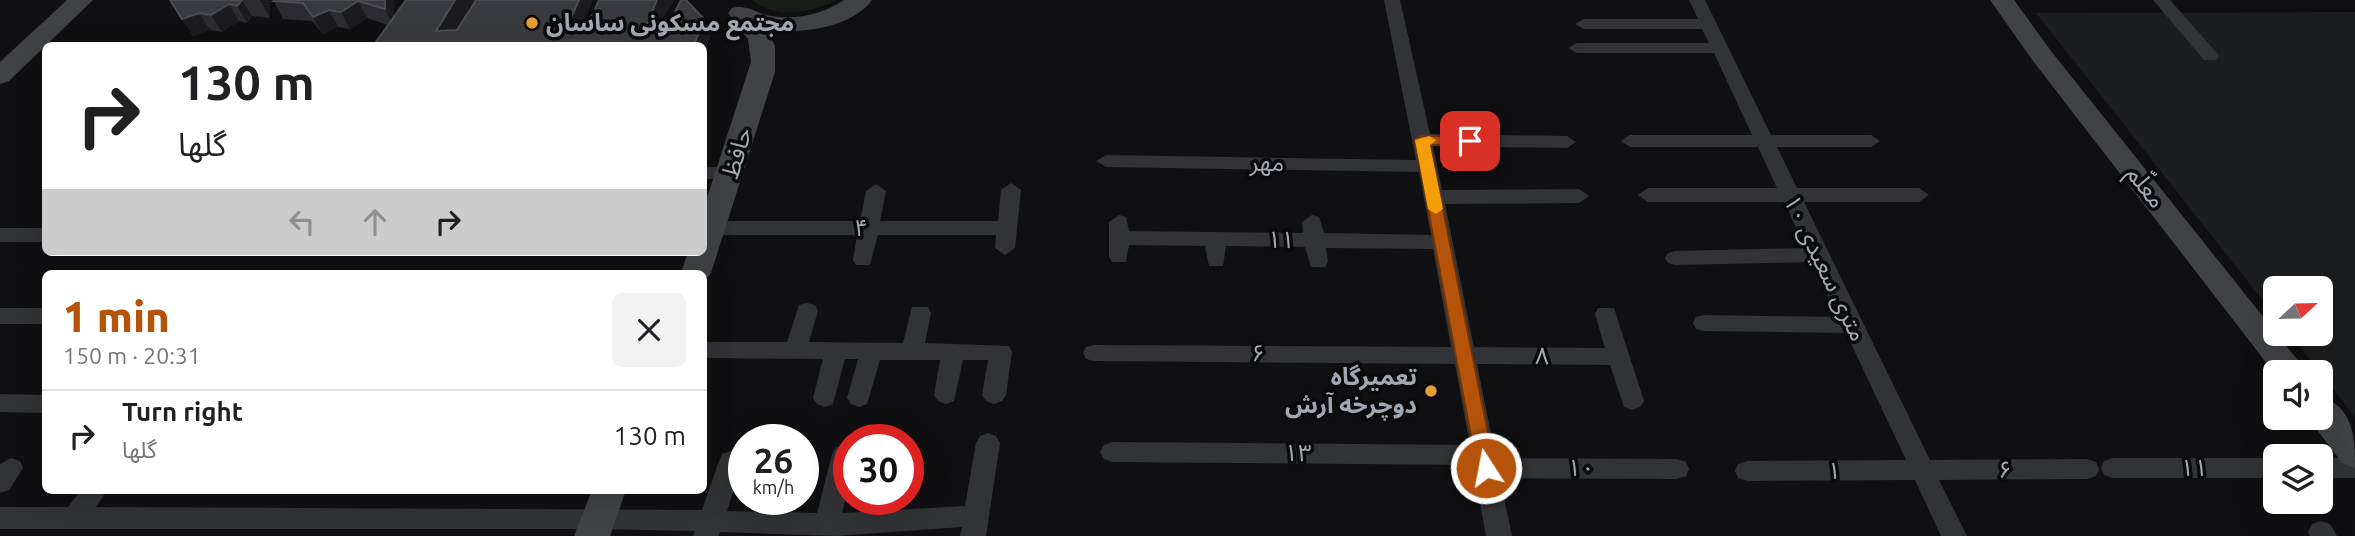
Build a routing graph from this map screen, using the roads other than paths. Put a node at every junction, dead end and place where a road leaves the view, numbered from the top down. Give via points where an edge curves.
1 (81, 0) edge
2 (1392, 0) edge
3 (1697, 0) edge
4 (2002, 0) edge
5 (2161, 0) edge
6 (859, 2) edge
7 (728, 4) edge
8 (829, 17) junction
9 (1584, 24) dead end
10 (1708, 24) junction
11 (1577, 48) dead end
12 (1720, 48) junction
13 (2210, 56) dead end
14 (762, 72) junction
15 (0, 76) edge
16 (1422, 140) junction
17 (1764, 140) junction
18 (1630, 141) dead end
19 (1871, 141) dead end
20 (1567, 142) dead end
21 (1106, 161) dead end
22 (1428, 166) junction
23 (717, 173) edge
24 (1012, 190) dead end
25 (876, 191) dead end
26 (1648, 195) dead end
27 (1790, 195) junction
28 (1919, 195) dead end
29 (1579, 196) dead end
30 (1434, 197) junction
31 (713, 228) junction
32 (869, 228) junction
33 (1314, 231) junction
34 (0, 235) edge
35 (42, 235) edge
36 (1119, 239) dead end
37 (1215, 239) junction
38 (1442, 242) junction
39 (707, 244) edge
40 (1819, 255) junction
41 (1675, 258) dead end
42 (863, 260) dead end
43 (1216, 261) dead end
44 (1318, 262) dead end
45 (807, 311) dead end
46 (920, 313) dead end
47 (1606, 314) dead end
48 (0, 316) edge
49 (42, 316) edge
50 (1704, 323) dead end
51 (1853, 325) junction
52 (707, 350) edge
53 (796, 351) junction
54 (835, 351) junction
55 (871, 351) junction
56 (912, 351) junction
57 (953, 351) junction
58 (1094, 353) dead end
59 (1464, 354) junction
60 (1619, 358) junction
61 (2282, 360) edge
62 (946, 395) dead end
63 (995, 395) dead end
64 (825, 398) dead end
65 (859, 398) dead end
66 (1632, 401) dead end
67 (0, 403) edge
68 (42, 404) edge
69 (2333, 426) edge
70 (988, 443) dead end
71 (1112, 452) dead end
72 (2355, 454) edge
73 (1485, 461) junction
74 (2113, 468) dead end
75 (2263, 468) edge
76 (2333, 468) edge
77 (2355, 468) edge
78 (1677, 469) dead end
79 (2087, 469) dead end
80 (728, 470) edge
81 (1922, 470) junction
82 (1747, 471) dead end
83 (92, 494) edge
84 (833, 500) edge
85 (600, 515) edge
86 (0, 518) edge
87 (75, 518) junction
88 (974, 526) edge
89 (126, 527) edge
90 (199, 527) edge
91 (709, 528) edge
92 (826, 530) edge
93 (1499, 536) edge
94 (1954, 536) edge

1 - 15 street
2 - 16 street
3 - 10 street, ۱۰ متری سعیدی
4 - 61 street, معلّم
5 - 13 street
6 - 8 street
7 - 8 street via 754,20 777,24
7 - 14 street, حافظ via 755,26 764,44
8 - 14 street, حافظ via 784,42
9 - 10 street
10 - 12 street, ۱۰ متری سعیدی
11 - 12 street
12 - 17 street, ۱۰ متری سعیدی
14 - 23 street, حافظ
16 - 20 street
16 - 22 street
17 - 18 street
17 - 19 street
17 - 27 street, ۱۰ متری سعیدی
21 - 22 street, مهر
22 - 30 street
23 - 31 street, حافظ
24 - 32 street, ۴ via 1006,238
25 - 32 street
26 - 27 street
27 - 28 street
27 - 40 street, ۱۰ متری سعیدی
29 - 30 street
30 - 38 street
31 - 32 street, ۴
31 - 39 street, حافظ
32 - 42 street
33 - 37 street, ۱۱
33 - 38 street, ۱۱
33 - 44 street
34 - 35 street
36 - 37 street, ۱۱
37 - 43 street
38 - 59 street
40 - 41 street
40 - 51 street, ۱۰ متری سعیدی
45 - 53 street
46 - 56 street
47 - 60 street
48 - 49 street
50 - 51 street
51 - 81 street, ۱۰ متری سعیدی
52 - 53 street
53 - 54 street
54 - 55 street
54 - 64 street
55 - 56 street
55 - 65 street
56 - 57 street
57 - 62 street
57 - 63 street via 1002,352
58 - 59 street, ۶
59 - 60 street, ۸
59 - 73 street
60 - 66 street
67 - 68 street
69 - 72 street
70 - 88 street
71 - 73 street, ۱۳
73 - 78 street, ۱۰
73 - 93 street
74 - 75 street, ۱۱
76 - 77 street
79 - 81 street, ۶
80 - 91 street
81 - 82 street, ۱
81 - 94 street, ۱۰ متری سعیدی
83 - 87 street
84 - 92 street
85 - 90 street
85 - 91 street
86 - 87 street
87 - 89 street
88 - 92 street
89 - 90 street
91 - 92 street

